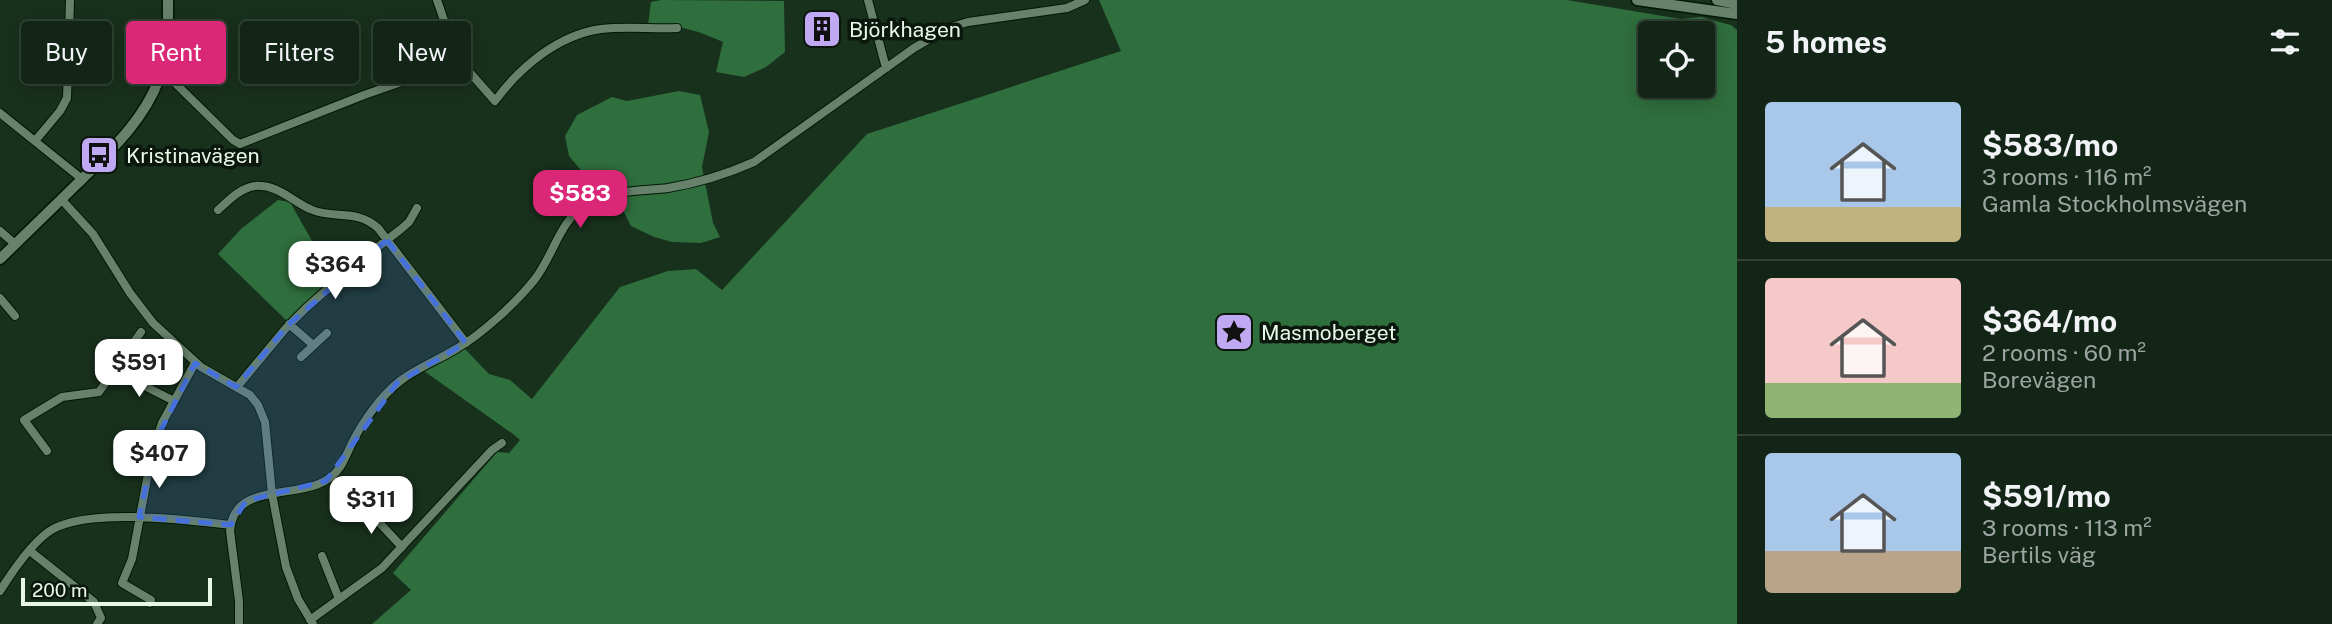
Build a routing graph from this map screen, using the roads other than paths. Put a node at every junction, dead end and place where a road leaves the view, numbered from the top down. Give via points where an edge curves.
1 (70, 0) edge
2 (168, 0) edge
3 (437, 0) edge
4 (868, 0) edge
5 (1086, 0) edge
6 (1637, 0) edge
7 (1717, 0) edge
8 (1670, 3) edge
9 (1737, 4) edge
10 (1737, 14) edge
11 (168, 21) edge
12 (444, 21) edge
13 (677, 28) dead end
14 (886, 68) junction
15 (471, 73) edge
16 (157, 84) edge
17 (176, 84) edge
18 (396, 84) edge
19 (0, 113) edge
20 (35, 141) junction
21 (82, 179) junction
22 (61, 200) junction
23 (417, 208) dead end
24 (218, 210) dead end
25 (0, 231) edge
26 (387, 240) junction
27 (15, 244) junction
28 (0, 259) edge
29 (0, 299) edge
30 (15, 316) dead end
31 (289, 324) junction
32 (141, 332) dead end
33 (327, 333) dead end
34 (466, 343) junction
35 (312, 344) junction
36 (301, 357) dead end
37 (195, 363) junction
38 (112, 372) junction
39 (237, 387) junction
40 (174, 401) junction
41 (502, 443) dead end
42 (47, 451) dead end
43 (272, 495) junction
44 (366, 504) dead end
45 (139, 517) junction
46 (231, 525) junction
47 (402, 547) junction
48 (30, 551) junction
49 (322, 556) dead end
50 (0, 591) edge
51 (339, 599) junction
52 (150, 603) dead end
53 (99, 621) edge
54 (311, 622) edge
55 (239, 624) edge

1 - 20 street via 67,98
2 - 11 street
3 - 12 street
4 - 14 street
5 - 14 street via 1067,8 955,25
6 - 8 street
7 - 9 street
8 - 10 street
13 - 15 street via 600,29 570,38 525,67 495,100
14 - 34 street via 745,166 700,181 589,202 564,225 535,279
16 - 21 street via 136,122
17 - 18 street via 240,144
19 - 20 street
20 - 21 street
21 - 22 street
22 - 27 street
22 - 37 street via 93,234 141,310
23 - 26 street
24 - 26 street via 243,190 268,187 315,211 366,219
25 - 27 street
26 - 31 street
26 - 34 street
27 - 28 street
29 - 30 street
31 - 35 street
31 - 39 street
32 - 38 street
33 - 35 street
34 - 43 street via 393,388 360,428 334,476 314,486
35 - 36 street
37 - 39 street
37 - 40 street
38 - 40 street
38 - 42 street via 99,392 62,397 24,420
39 - 43 street via 250,395 262,412
40 - 45 street via 150,458
41 - 47 street
43 - 46 street via 246,501
43 - 54 street via 286,567
44 - 47 street
45 - 46 street
45 - 48 street via 68,524 50,531
45 - 52 street via 131,564 119,588 149,597
46 - 55 street
47 - 51 street
48 - 50 street
48 - 53 street via 94,602
49 - 51 street
51 - 54 street

